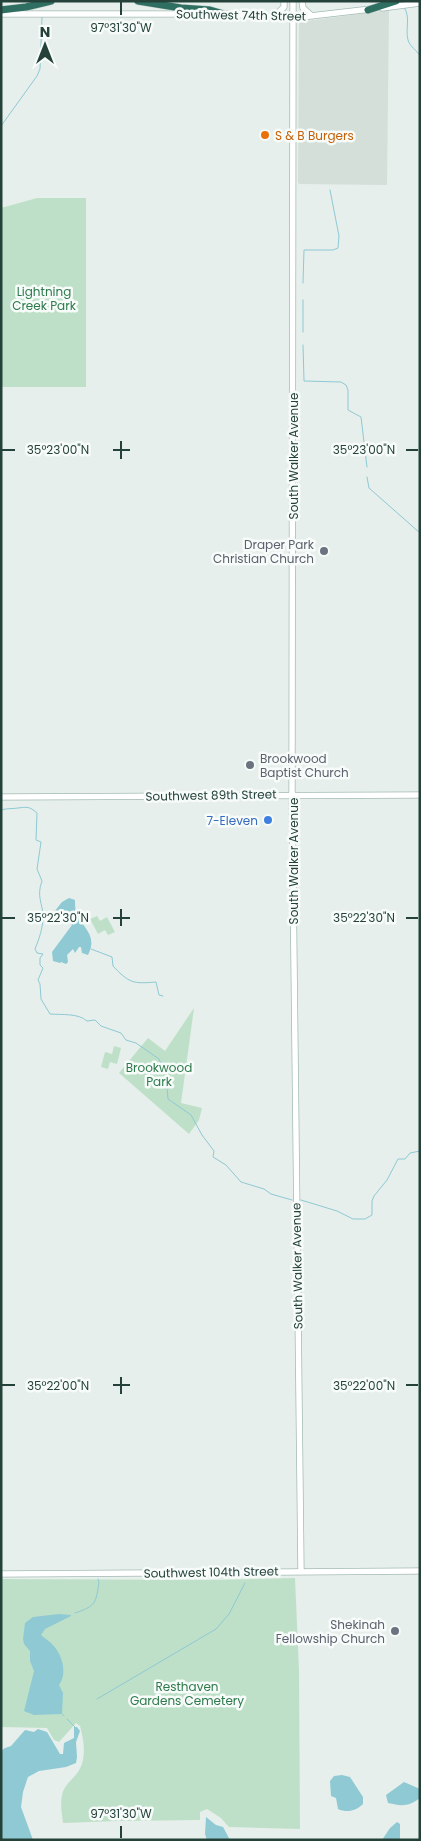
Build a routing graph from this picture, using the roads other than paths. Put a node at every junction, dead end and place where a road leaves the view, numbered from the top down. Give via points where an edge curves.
1 (51, 1) edge
2 (138, 1) edge
3 (284, 1) edge
4 (293, 1) edge
5 (302, 1) edge
6 (396, 1) edge
7 (420, 3) edge
8 (1, 10) edge
9 (368, 10) junction
10 (1, 14) edge
11 (224, 14) junction
12 (312, 16) junction
13 (274, 17) junction
14 (293, 18) junction
15 (293, 794) junction
16 (420, 795) edge
17 (1, 797) edge
18 (300, 1571) junction
19 (420, 1571) edge
20 (1, 1574) edge

1 - 8 highway
2 - 11 highway
3 - 13 main road via 282,10
4 - 14 main road, South Walker Avenue
5 - 12 main road via 302,8
6 - 9 highway
7 - 9 main road, Southwest 74th Street
9 - 12 main road, Southwest 74th Street
10 - 11 main road, Southwest 74th Street
11 - 13 main road, Southwest 74th Street
12 - 14 main road, Southwest 74th Street
13 - 14 main road, Southwest 74th Street
14 - 15 main road, South Walker Avenue
15 - 16 main road, Southwest 89th Street
15 - 17 main road, Southwest 89th Street
15 - 18 main road, South Walker Avenue
18 - 19 main road, Southwest 104th Street
18 - 20 main road, Southwest 104th Street

